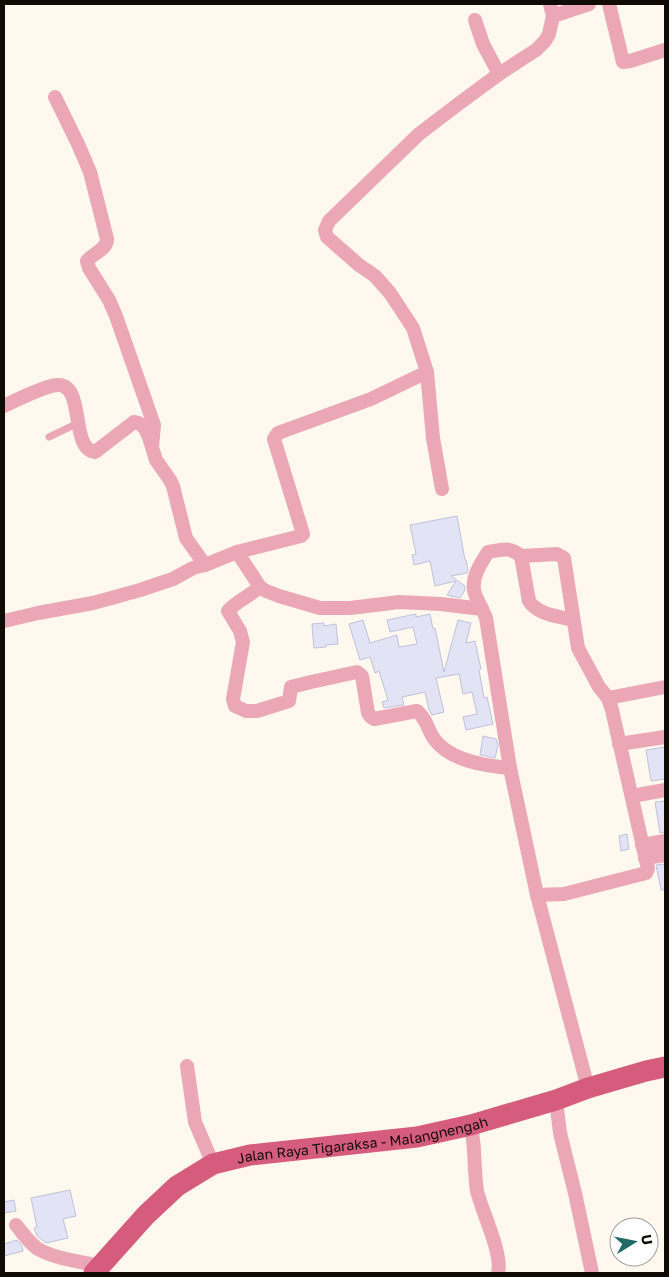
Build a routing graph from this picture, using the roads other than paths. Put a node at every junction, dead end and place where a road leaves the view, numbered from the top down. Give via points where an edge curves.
1 (589, 4) edge
2 (609, 4) edge
3 (552, 10) edge
4 (474, 20) dead end
5 (665, 50) edge
6 (499, 74) junction
7 (55, 97) dead end
8 (427, 372) junction
9 (4, 406) edge
10 (78, 422) junction
11 (49, 437) dead end
12 (152, 447) junction
13 (442, 489) dead end
14 (237, 552) junction
15 (521, 556) junction
16 (205, 565) junction
17 (260, 587) junction
18 (482, 608) junction
19 (573, 620) junction
20 (4, 621) edge
21 (665, 687) edge
22 (608, 698) junction
23 (665, 737) edge
24 (620, 744) junction
25 (510, 768) junction
26 (665, 790) edge
27 (632, 796) junction
28 (665, 841) edge
29 (644, 852) junction
30 (665, 855) edge
31 (537, 895) junction
32 (187, 1066) dead end
33 (665, 1067) edge
34 (588, 1088) junction
35 (556, 1100) junction
36 (471, 1125) junction
37 (213, 1164) junction
38 (16, 1224) dead end
39 (97, 1269) edge
40 (498, 1273) edge
41 (592, 1273) edge

1 - 3 street
2 - 5 street via 623,62
3 - 6 street via 545,41
4 - 6 street
6 - 8 street via 419,134 329,221 325,230 327,237 375,276 390,293 412,328
7 - 12 street via 90,172 108,243 89,258 88,268 116,316 154,425
8 - 13 street
8 - 14 street via 370,399 278,433 274,439 303,534
9 - 10 street via 60,384 71,394
10 - 11 lane
10 - 12 street via 83,442 91,452 134,422 143,425
12 - 16 street via 156,460 170,480 186,538
14 - 16 street
14 - 17 street
15 - 18 street via 509,549 488,552 475,577 474,590
15 - 19 street via 529,602 533,608
15 - 19 street via 557,554 564,558
16 - 20 street via 115,597
17 - 18 street via 320,608 399,602
17 - 25 street via 228,611 243,642 233,699 235,706 246,712 257,710 289,701 291,687 357,672 362,676 371,718 417,711 445,750 485,766
18 - 25 street
19 - 22 street via 578,648
21 - 22 street
22 - 24 street
23 - 24 street
24 - 27 street
25 - 31 street
26 - 27 street
27 - 29 street
28 - 29 street
29 - 30 street
29 - 31 street via 646,873 564,894
31 - 34 street
32 - 37 street via 196,1122
33 - 34 main road, Jalan Raya Tigaraksa - Malangnengah
34 - 35 main road, Jalan Raya Tigaraksa - Malangnengah
35 - 36 main road, Jalan Raya Tigaraksa - Malangnengah
35 - 41 street via 560,1132
36 - 37 main road, Jalan Raya Tigaraksa - Malangnengah via 417,1137 250,1155
36 - 40 street via 475,1178 498,1260
37 - 39 main road, Jalan Raya Tigaraksa - Malangnengah via 177,1186
38 - 39 street via 40,1250

